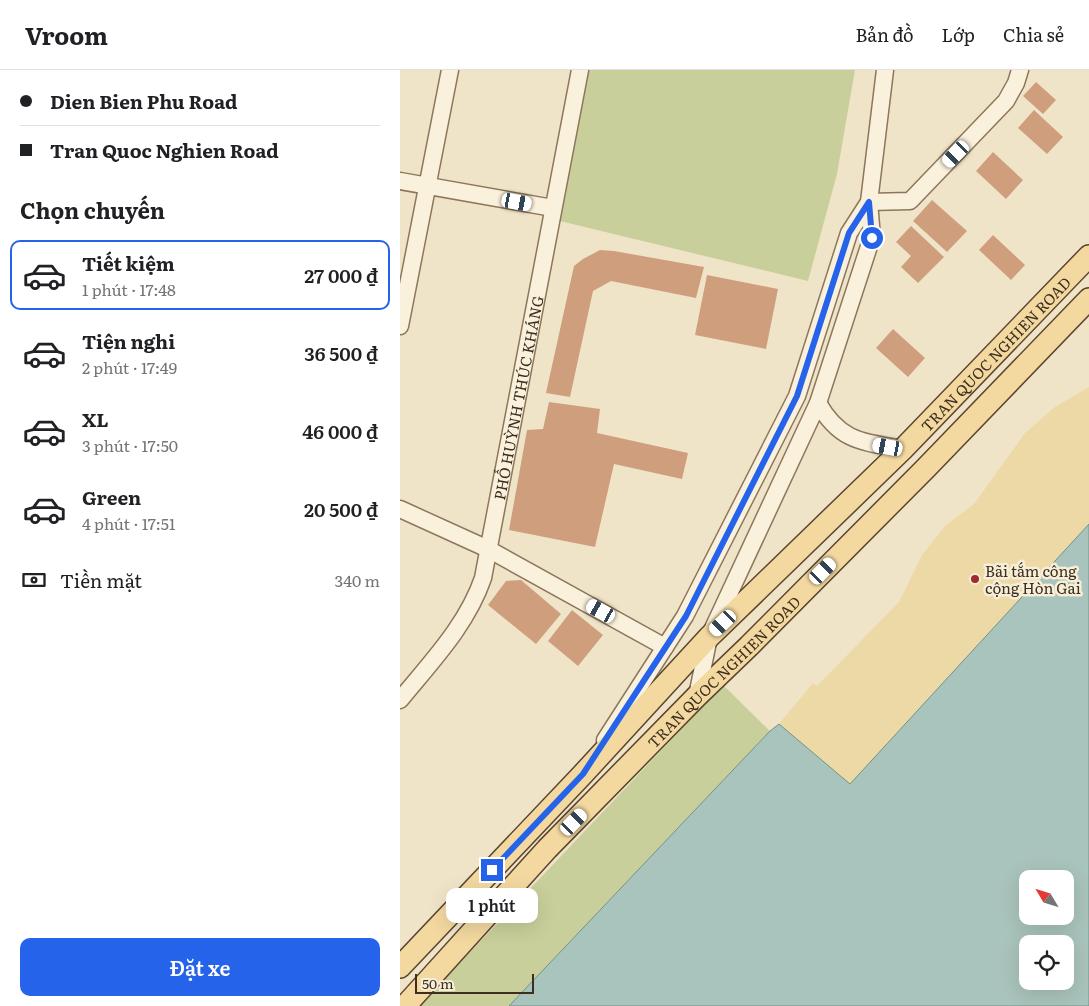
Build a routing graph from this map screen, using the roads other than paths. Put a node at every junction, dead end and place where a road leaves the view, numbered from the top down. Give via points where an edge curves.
1 (450, 70) edge
2 (580, 70) edge
3 (885, 70) edge
4 (1020, 70) edge
5 (400, 180) edge
6 (427, 186) junction
7 (869, 202) junction
8 (553, 208) junction
9 (1089, 256) edge
10 (1089, 299) edge
11 (400, 326) edge
12 (818, 403) junction
13 (903, 449) junction
14 (400, 509) edge
15 (488, 549) junction
16 (709, 637) junction
17 (665, 647) junction
18 (696, 696) junction
19 (400, 700) edge
20 (583, 774) junction
21 (400, 967) edge
22 (405, 1006) edge

1 - 6 street
2 - 8 street, PHỐ HUỲNH THÚC KHÁNG
3 - 7 street
4 - 7 street via 1006,101 910,201
5 - 6 street
6 - 8 street
6 - 11 street
7 - 12 street via 872,238
7 - 17 street via 849,233 797,396 686,616
8 - 15 street, PHỐ HUỲNH THÚC KHÁNG
9 - 13 main road, TRAN QUOC NGHIEN ROAD
10 - 18 main road, TRAN QUOC NGHIEN ROAD via 926,468
12 - 13 street via 827,419 856,440
12 - 16 street
13 - 16 main road, TRAN QUOC NGHIEN ROAD
14 - 15 street
15 - 17 street
15 - 19 street, PHỐ HUỲNH THÚC KHÁNG via 476,599 456,630
16 - 18 street
16 - 20 main road, TRAN QUOC NGHIEN ROAD
17 - 20 street
18 - 22 main road, TRAN QUOC NGHIEN ROAD via 547,848
20 - 21 main road, TRAN QUOC NGHIEN ROAD

